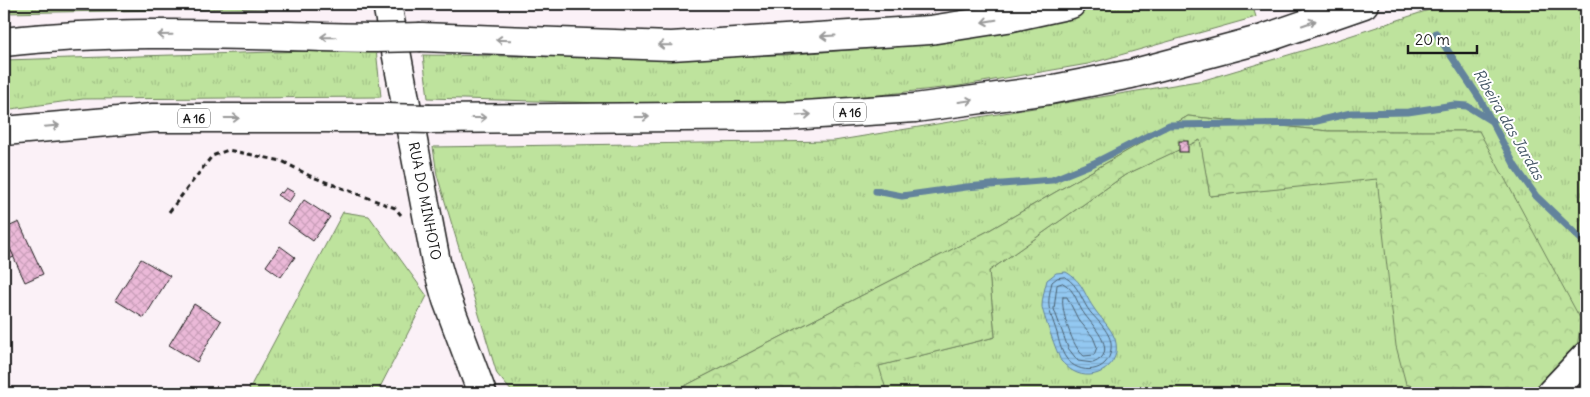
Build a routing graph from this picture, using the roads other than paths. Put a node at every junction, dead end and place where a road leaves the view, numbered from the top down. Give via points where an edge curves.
1 (387, 4) edge
2 (1071, 4) edge
3 (1364, 4) edge
4 (4, 42) edge
5 (4, 131) edge
6 (1586, 356) edge
7 (482, 393) edge
8 (1551, 393) edge

1 - 7 main road, RUA DO MINHOTO via 436,262 446,300
2 -> 4 main road, bridge via 930,30 671,46 421,37 194,34 44,37
5 -> 3 main road, A 16, bridge via 153,118 788,116 915,108 1049,90 1131,74 1262,39
6 - 8 main road

